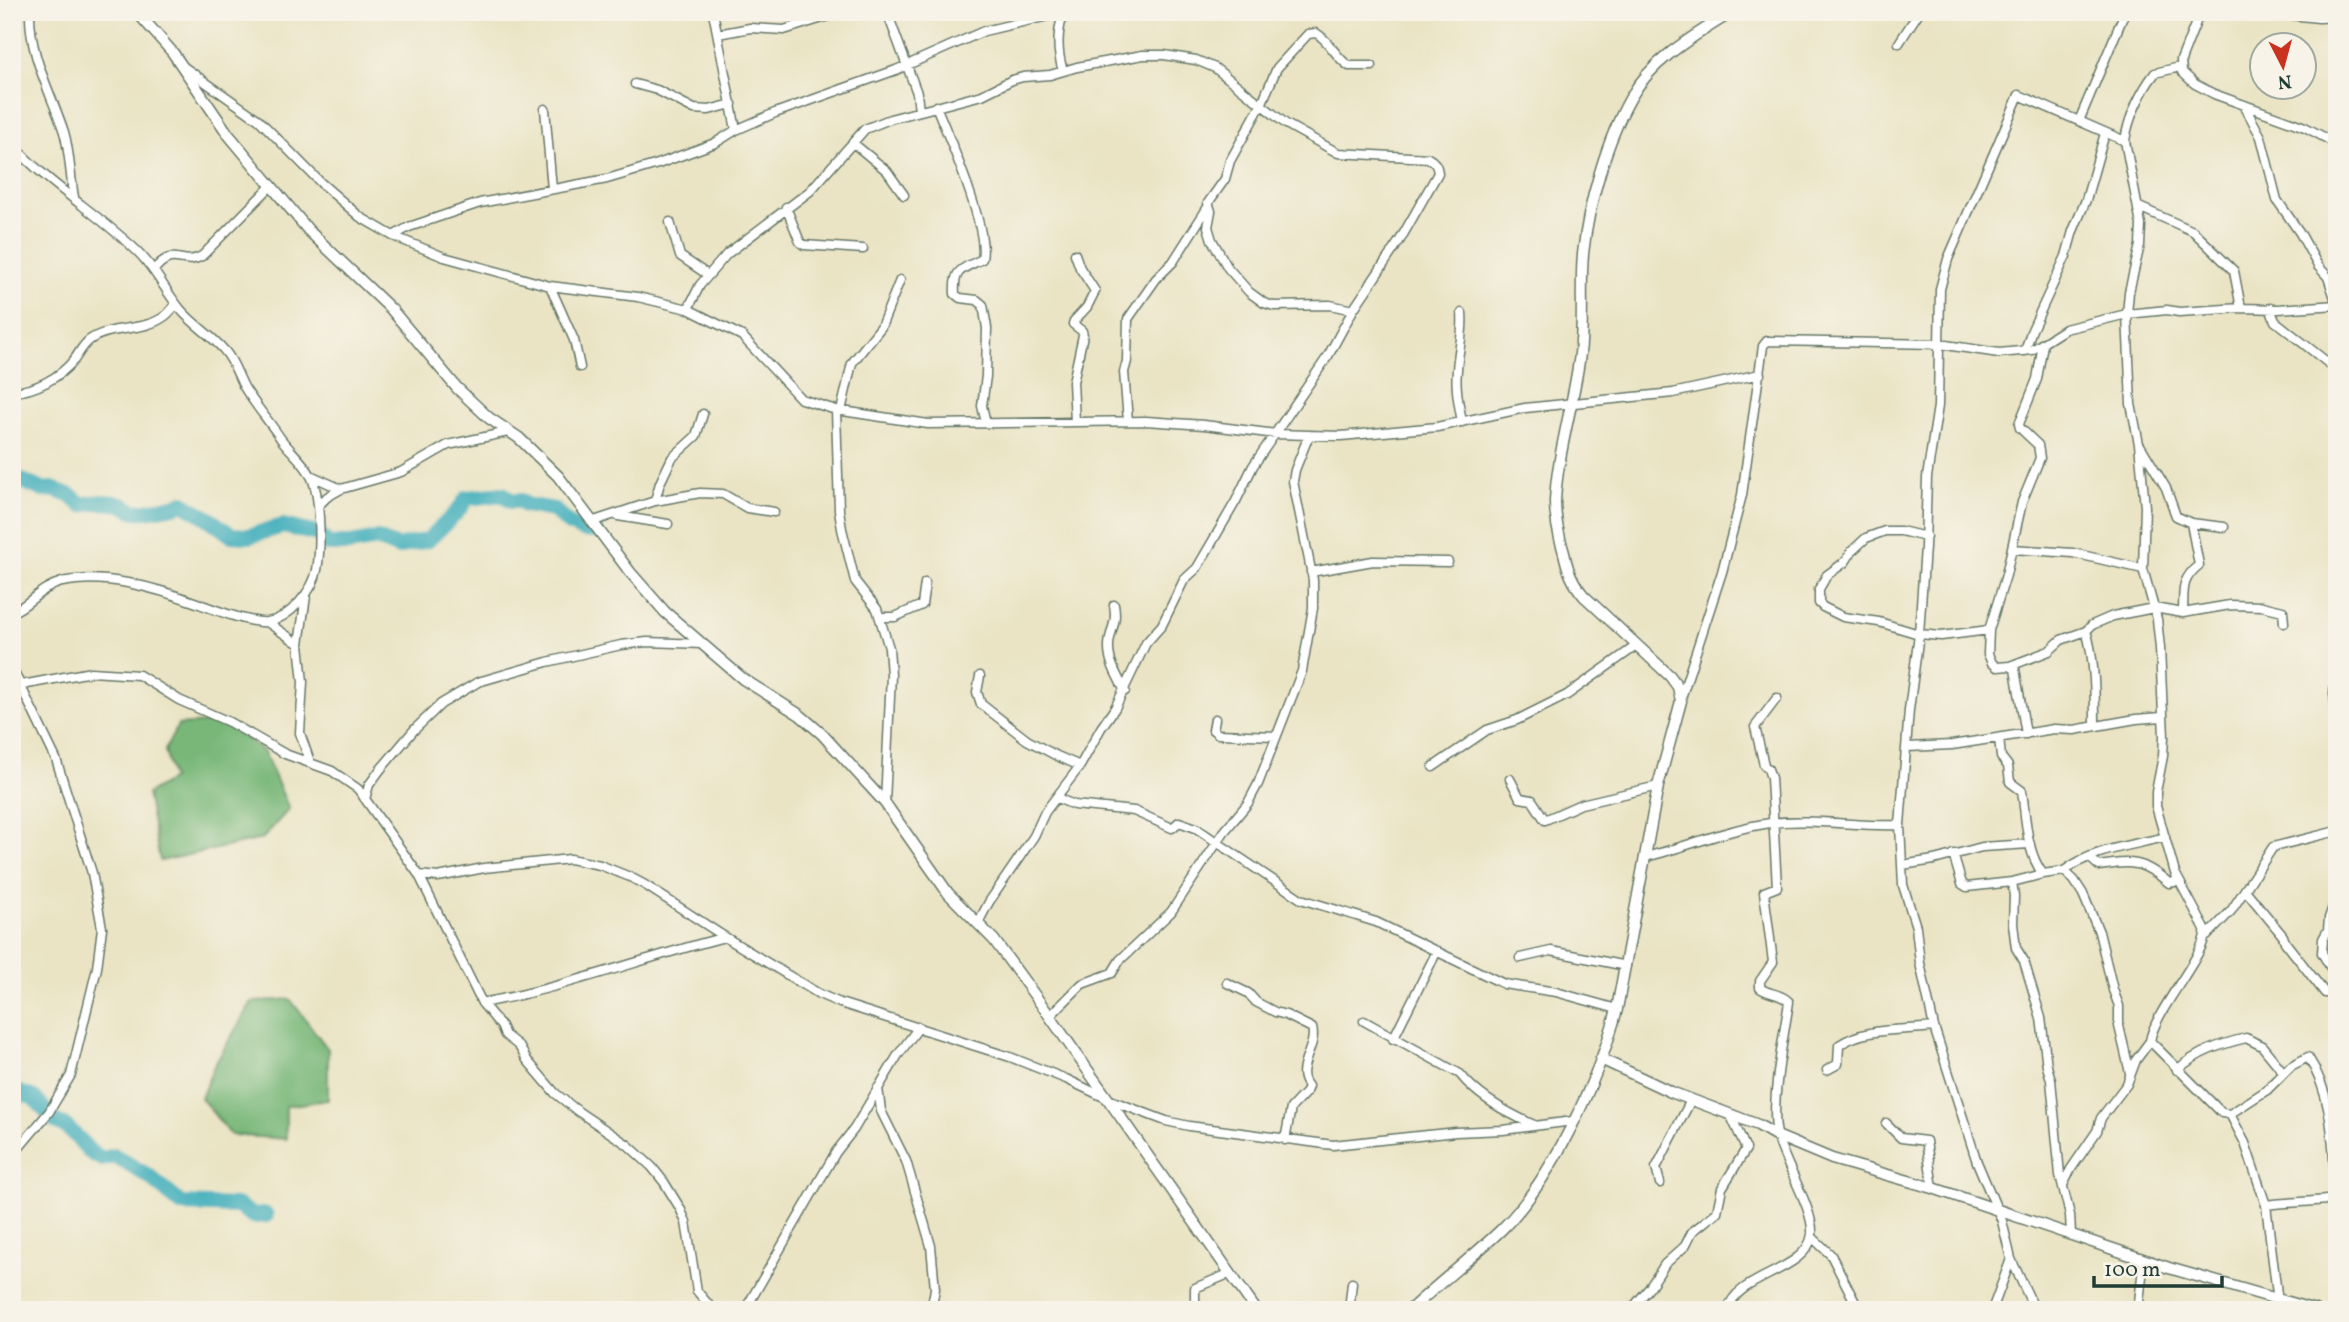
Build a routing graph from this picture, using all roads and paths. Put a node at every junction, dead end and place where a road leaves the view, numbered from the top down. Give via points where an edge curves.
1 (30, 12) edge
2 (137, 12) edge
3 (713, 12) edge
4 (842, 12) edge
5 (887, 12) edge
6 (1065, 12) edge
7 (1732, 12) edge
8 (1919, 12) edge
9 (2126, 12) edge
10 (2200, 12) edge
11 (2291, 12) edge
12 (2337, 17) edge
13 (718, 33) junction
14 (1899, 43) dead end
15 (181, 65) junction
16 (906, 65) junction
17 (1372, 66) dead end
18 (2180, 66) junction
19 (1063, 71) junction
20 (635, 85) dead end
21 (732, 104) junction
22 (1261, 105) junction
23 (2244, 105) junction
24 (936, 106) junction
25 (544, 109) dead end
26 (919, 111) junction
27 (2079, 121) junction
28 (736, 130) junction
29 (2105, 132) junction
30 (2124, 141) junction
31 (853, 143) junction
32 (12, 144) edge
33 (2337, 144) edge
34 (271, 187) junction
35 (552, 189) junction
36 (904, 195) dead end
37 (74, 197) junction
38 (786, 207) junction
39 (1208, 207) junction
40 (2139, 207) junction
41 (670, 222) dead end
42 (393, 236) junction
43 (863, 249) dead end
44 (1075, 254) dead end
45 (154, 270) junction
46 (708, 275) junction
47 (900, 280) dead end
48 (550, 286) junction
49 (176, 304) junction
50 (2337, 304) edge
51 (2241, 308) junction
52 (688, 309) junction
53 (2270, 309) junction
54 (1353, 310) junction
55 (1462, 313) dead end
56 (2127, 314) junction
57 (1939, 344) junction
58 (2043, 344) junction
59 (2025, 351) junction
60 (580, 367) dead end
61 (2337, 370) edge
62 (1760, 374) junction
63 (12, 392) edge
64 (1573, 402) junction
65 (838, 411) junction
66 (703, 414) dead end
67 (1128, 421) junction
68 (1075, 422) junction
69 (1462, 422) junction
70 (986, 423) junction
71 (508, 432) junction
72 (1276, 434) junction
73 (1309, 435) junction
74 (2138, 444) junction
75 (310, 475) junction
76 (341, 489) junction
77 (655, 501) junction
78 (318, 506) junction
79 (774, 512) dead end
80 (615, 516) junction
81 (594, 521) junction
82 (2191, 523) junction
83 (668, 524) dead end
84 (2224, 527) dead end
85 (1926, 537) junction
86 (2012, 549) junction
87 (1448, 562) dead end
88 (2143, 569) junction
89 (1311, 572) junction
90 (925, 583) dead end
91 (306, 596) junction
92 (1114, 605) dead end
93 (2154, 608) junction
94 (12, 612) edge
95 (2183, 613) junction
96 (881, 617) junction
97 (267, 622) junction
98 (2284, 623) dead end
99 (1989, 629) junction
100 (2086, 631) junction
101 (1919, 634) junction
102 (703, 643) junction
103 (299, 644) junction
104 (1636, 646) junction
105 (2337, 655) edge
106 (2011, 666) junction
107 (12, 668) edge
108 (980, 676) dead end
109 (22, 685) junction
110 (1125, 691) junction
111 (1777, 698) dead end
112 (1681, 701) junction
113 (2337, 715) edge
114 (2162, 717) junction
115 (1215, 719) dead end
116 (2095, 726) junction
117 (2026, 734) junction
118 (1276, 736) junction
119 (1999, 738) junction
120 (1907, 747) junction
121 (310, 762) junction
122 (1080, 766) junction
123 (1433, 767) dead end
124 (1510, 779) dead end
125 (1658, 786) junction
126 (1056, 798) junction
127 (365, 799) junction
128 (885, 803) junction
129 (1773, 823) junction
130 (1900, 825) junction
131 (2337, 831) edge
132 (2165, 837) junction
133 (1219, 843) junction
134 (2030, 844) junction
135 (1953, 854) junction
136 (1645, 857) junction
137 (2089, 857) junction
138 (1902, 865) junction
139 (2064, 871) junction
140 (2043, 874) junction
141 (419, 875) junction
142 (2179, 881) junction
143 (2012, 882) junction
144 (2246, 891) junction
145 (2337, 895) edge
146 (978, 923) junction
147 (2207, 936) junction
148 (725, 937) junction
149 (1437, 951) junction
150 (1520, 958) dead end
151 (1626, 966) junction
152 (1227, 983) dead end
153 (2336, 994) edge
154 (482, 1003) junction
155 (1617, 1009) junction
156 (1049, 1016) junction
157 (1364, 1021) dead end
158 (919, 1027) junction
159 (1934, 1027) junction
160 (1393, 1039) junction
161 (2150, 1041) junction
162 (1601, 1059) junction
163 (1827, 1070) dead end
164 (2177, 1070) junction
165 (2130, 1073) junction
166 (2284, 1073) junction
167 (878, 1088) junction
168 (1110, 1100) junction
169 (1691, 1100) junction
170 (2230, 1114) junction
171 (1731, 1116) junction
172 (1573, 1121) junction
173 (1886, 1123) dead end
174 (1534, 1125) junction
175 (1777, 1136) junction
176 (1285, 1140) junction
177 (12, 1156) edge
178 (1660, 1183) dead end
179 (1933, 1188) junction
180 (2063, 1191) junction
181 (2337, 1200) edge
182 (2266, 1205) junction
183 (1997, 1211) junction
184 (2071, 1234) junction
185 (1812, 1237) junction
186 (2011, 1259) junction
187 (2144, 1260) junction
188 (1231, 1273) junction
189 (1352, 1283) dead end
190 (2279, 1305) edge
191 (713, 1310) edge
192 (745, 1310) edge
193 (931, 1310) edge
194 (1195, 1310) edge
195 (1256, 1310) edge
196 (1349, 1310) edge
197 (1410, 1310) edge
198 (1631, 1310) edge
199 (1727, 1310) edge
200 (1858, 1310) edge
201 (1992, 1310) edge
202 (2035, 1310) edge
203 (2138, 1310) edge
204 (2315, 1310) edge

1 - 37 street via 36,57 65,135
2 - 15 street
3 - 13 street
4 - 13 street via 784,30 750,28
5 - 16 street
6 - 16 street via 984,31
6 - 19 street via 1058,55
7 - 64 street via 1663,60 1639,85 1625,110 1597,183 1586,233 1582,341
8 - 14 street
9 - 27 street
10 - 18 street
11 - 12 street
13 - 21 street
15 - 34 street
15 - 42 street via 259,120 334,195
16 - 26 street
16 - 28 street
17 - 22 street via 1349,66 1323,37 1312,33 1277,68
18 - 23 street via 2195,84
18 - 30 street via 2155,73 2148,82
19 - 22 street via 1143,55 1196,60 1215,68
19 - 24 street via 1013,80 982,95
20 - 21 street via 657,90 694,109
21 - 28 street
22 - 39 street
22 - 54 street via 1338,153 1428,158 1437,167 1428,193
23 - 33 street
23 - 50 street via 2261,137 2277,200 2328,277
24 - 26 street
24 - 70 street via 962,169 983,239 982,259 963,266 954,289 960,298 983,305 987,328 982,406
25 - 35 street
26 - 31 street via 876,123
27 - 29 street
27 - 57 street via 2019,95 1943,274
28 - 35 street via 658,164
29 - 30 street
29 - 59 street via 2066,256
30 - 40 street
31 - 36 street via 887,171
31 - 38 street via 810,191
32 - 37 street
34 - 45 street via 202,256 190,260 169,257
34 - 71 street via 320,243 398,316 457,388
35 - 42 street via 480,203
37 - 45 street
38 - 43 street via 804,245
38 - 46 street
39 - 54 street via 1212,240 1228,268 1264,303 1330,304
39 - 67 street via 1128,319 1124,372
40 - 51 street via 2193,230 2234,271
40 - 56 street via 2140,245
41 - 46 street via 680,256
42 - 48 street via 444,257
44 - 68 street via 1095,292 1074,321 1083,335 1073,382
45 - 49 street
46 - 52 street
47 - 65 street via 881,327 852,363
48 - 52 street via 638,297
48 - 60 street via 574,340
49 - 63 street via 157,320 91,339 59,374 33,390
49 - 75 street via 224,350 244,386
50 - 53 street
51 - 53 street
51 - 56 street
52 - 65 street via 742,336 801,400
53 - 61 street via 2275,321
54 - 72 street
55 - 69 street via 1456,385
56 - 58 street via 2065,329
56 - 74 street via 2131,404
57 - 59 street via 1999,353
57 - 62 street via 1772,340 1763,346
57 - 85 street
58 - 59 street
58 - 86 street via 2037,379 2019,424 2038,445 2040,457 2021,502
62 - 64 street via 1673,393
62 - 112 street via 1742,495
64 - 69 street
64 - 104 street via 1555,503 1569,575 1584,596
65 - 70 street via 928,424
65 - 96 street via 842,529 855,581
66 - 77 street via 696,436 672,458
67 - 68 street
67 - 72 street
68 - 70 street
69 - 73 street via 1393,433
71 - 76 street via 448,446 401,472
71 - 81 street via 538,454
72 - 73 street
72 - 110 street via 1197,568 1184,580 1162,625 1146,643
73 - 89 street via 1293,481
74 - 82 street via 2166,488 2176,516
74 - 88 street via 2145,507
75 - 76 street
75 - 78 street
76 - 78 street
77 - 79 street via 723,494 747,508
77 - 80 street
78 - 91 street via 318,561
80 - 81 street
80 - 83 street
81 - 102 street via 665,612
82 - 84 street
82 - 95 street via 2199,565 2184,580
85 - 101 street
85 - 101 street via 1885,531 1866,538 1827,575 1818,596 1823,607 1843,617
86 - 88 street via 2073,553
86 - 99 street
87 - 89 street via 1373,561
88 - 93 street
89 - 118 street via 1313,608 1306,654
90 - 96 street via 922,605 895,617
91 - 97 street
91 - 103 street
92 - 110 street via 1109,649
93 - 95 street
93 - 100 street via 2113,616
93 - 114 street
94 - 97 street via 53,585 76,580 154,589
95 - 98 street via 2230,605 2262,607 2283,611
96 - 128 street via 891,659
97 - 103 street
99 - 101 street via 1941,636
99 - 106 street via 1992,663
100 - 106 street
100 - 116 street
101 - 120 street
102 - 127 street via 621,645 478,682 442,704 414,730 369,785
102 - 128 street via 743,678 822,734
103 - 121 street via 303,682 300,733
104 - 112 street via 1670,676
104 - 123 street via 1567,695 1487,730
105 - 113 street
106 - 117 street
107 - 109 street
108 - 122 street via 977,692 981,704 1027,740
109 - 121 street via 91,672 139,675 179,701
109 - 177 street via 56,759 92,873 102,928 71,1075 49,1112
110 - 122 street
111 - 129 street via 1755,727 1771,778
112 - 125 street
114 - 116 street
114 - 132 street via 2164,755 2155,792
115 - 118 street via 1213,730 1218,734
116 - 117 street
117 - 119 street
118 - 133 street via 1248,803
119 - 120 street
119 - 134 street via 2010,782 2022,791
120 - 130 street
121 - 127 street via 345,779
122 - 126 street
124 - 125 street via 1520,798 1532,800 1545,820 1597,800
125 - 136 street
126 - 133 street via 1121,808 1172,828 1179,822
126 - 146 street
127 - 141 street
128 - 146 street via 948,893
129 - 130 street
129 - 136 street via 1736,828
129 - 175 street via 1777,887 1764,892 1773,962 1760,988 1789,1002
130 - 138 street
131 - 144 street via 2273,848
132 - 137 street
132 - 142 street
133 - 149 street via 1301,900 1376,922
133 - 156 street via 1171,912 1120,960 1112,974 1083,984
134 - 135 street via 1982,846
134 - 140 street
135 - 138 street
135 - 143 street via 1967,887
136 - 151 street
137 - 139 street
137 - 142 street via 2099,866 2131,861 2169,883
138 - 159 street
139 - 140 street
139 - 165 street via 2083,894 2099,932 2119,1006
140 - 143 street
141 - 148 street via 438,877 555,860 584,861 630,877
141 - 154 street
142 - 147 street
143 - 180 street via 2016,948 2041,1018
144 - 147 street
144 - 153 street via 2325,993
145 - 153 street via 2322,953 2335,975
146 - 156 street
147 - 161 street
148 - 154 street via 526,995
148 - 158 street via 819,994
149 - 155 street via 1504,984
149 - 160 street
150 - 151 street via 1551,951
151 - 155 street
152 - 176 street via 1312,1028 1315,1037 1302,1074 1308,1086 1291,1108
154 - 191 street via 555,1093 628,1145 664,1182 686,1222 697,1292
155 - 162 street
156 - 168 street
157 - 160 street
158 - 167 street
158 - 168 street via 1010,1057
159 - 163 street via 1849,1038 1839,1045 1838,1063
159 - 183 street
160 - 174 street via 1460,1074 1471,1087
161 - 164 street
161 - 165 street
162 - 169 street
162 - 172 street
164 - 166 street via 2217,1045 2246,1038 2262,1046
164 - 170 street via 2222,1112
165 - 180 street via 2064,1180
166 - 170 street
166 - 181 street via 2304,1057 2315,1066 2331,1116
167 - 192 street
167 - 193 street via 881,1111 906,1161 931,1246
168 - 176 street via 1166,1121
168 - 188 street
169 - 171 street
169 - 178 street via 1656,1168
170 - 182 street
171 - 175 street
171 - 198 street via 1746,1149 1722,1188 1717,1212 1692,1232
172 - 174 street
172 - 197 street via 1522,1206
173 - 179 street via 1901,1138 1926,1141
174 - 176 street via 1333,1145
175 - 179 street via 1832,1159
175 - 185 street via 1808,1213
179 - 183 street
180 - 184 street
181 - 182 street
182 - 190 street
183 - 184 street
183 - 186 street
184 - 187 street
185 - 199 street via 1784,1267 1742,1289
185 - 200 street via 1831,1255
186 - 201 street
186 - 202 street
187 - 190 street
187 - 203 street
188 - 194 street via 1195,1288
188 - 195 street
189 - 196 street
190 - 204 street

